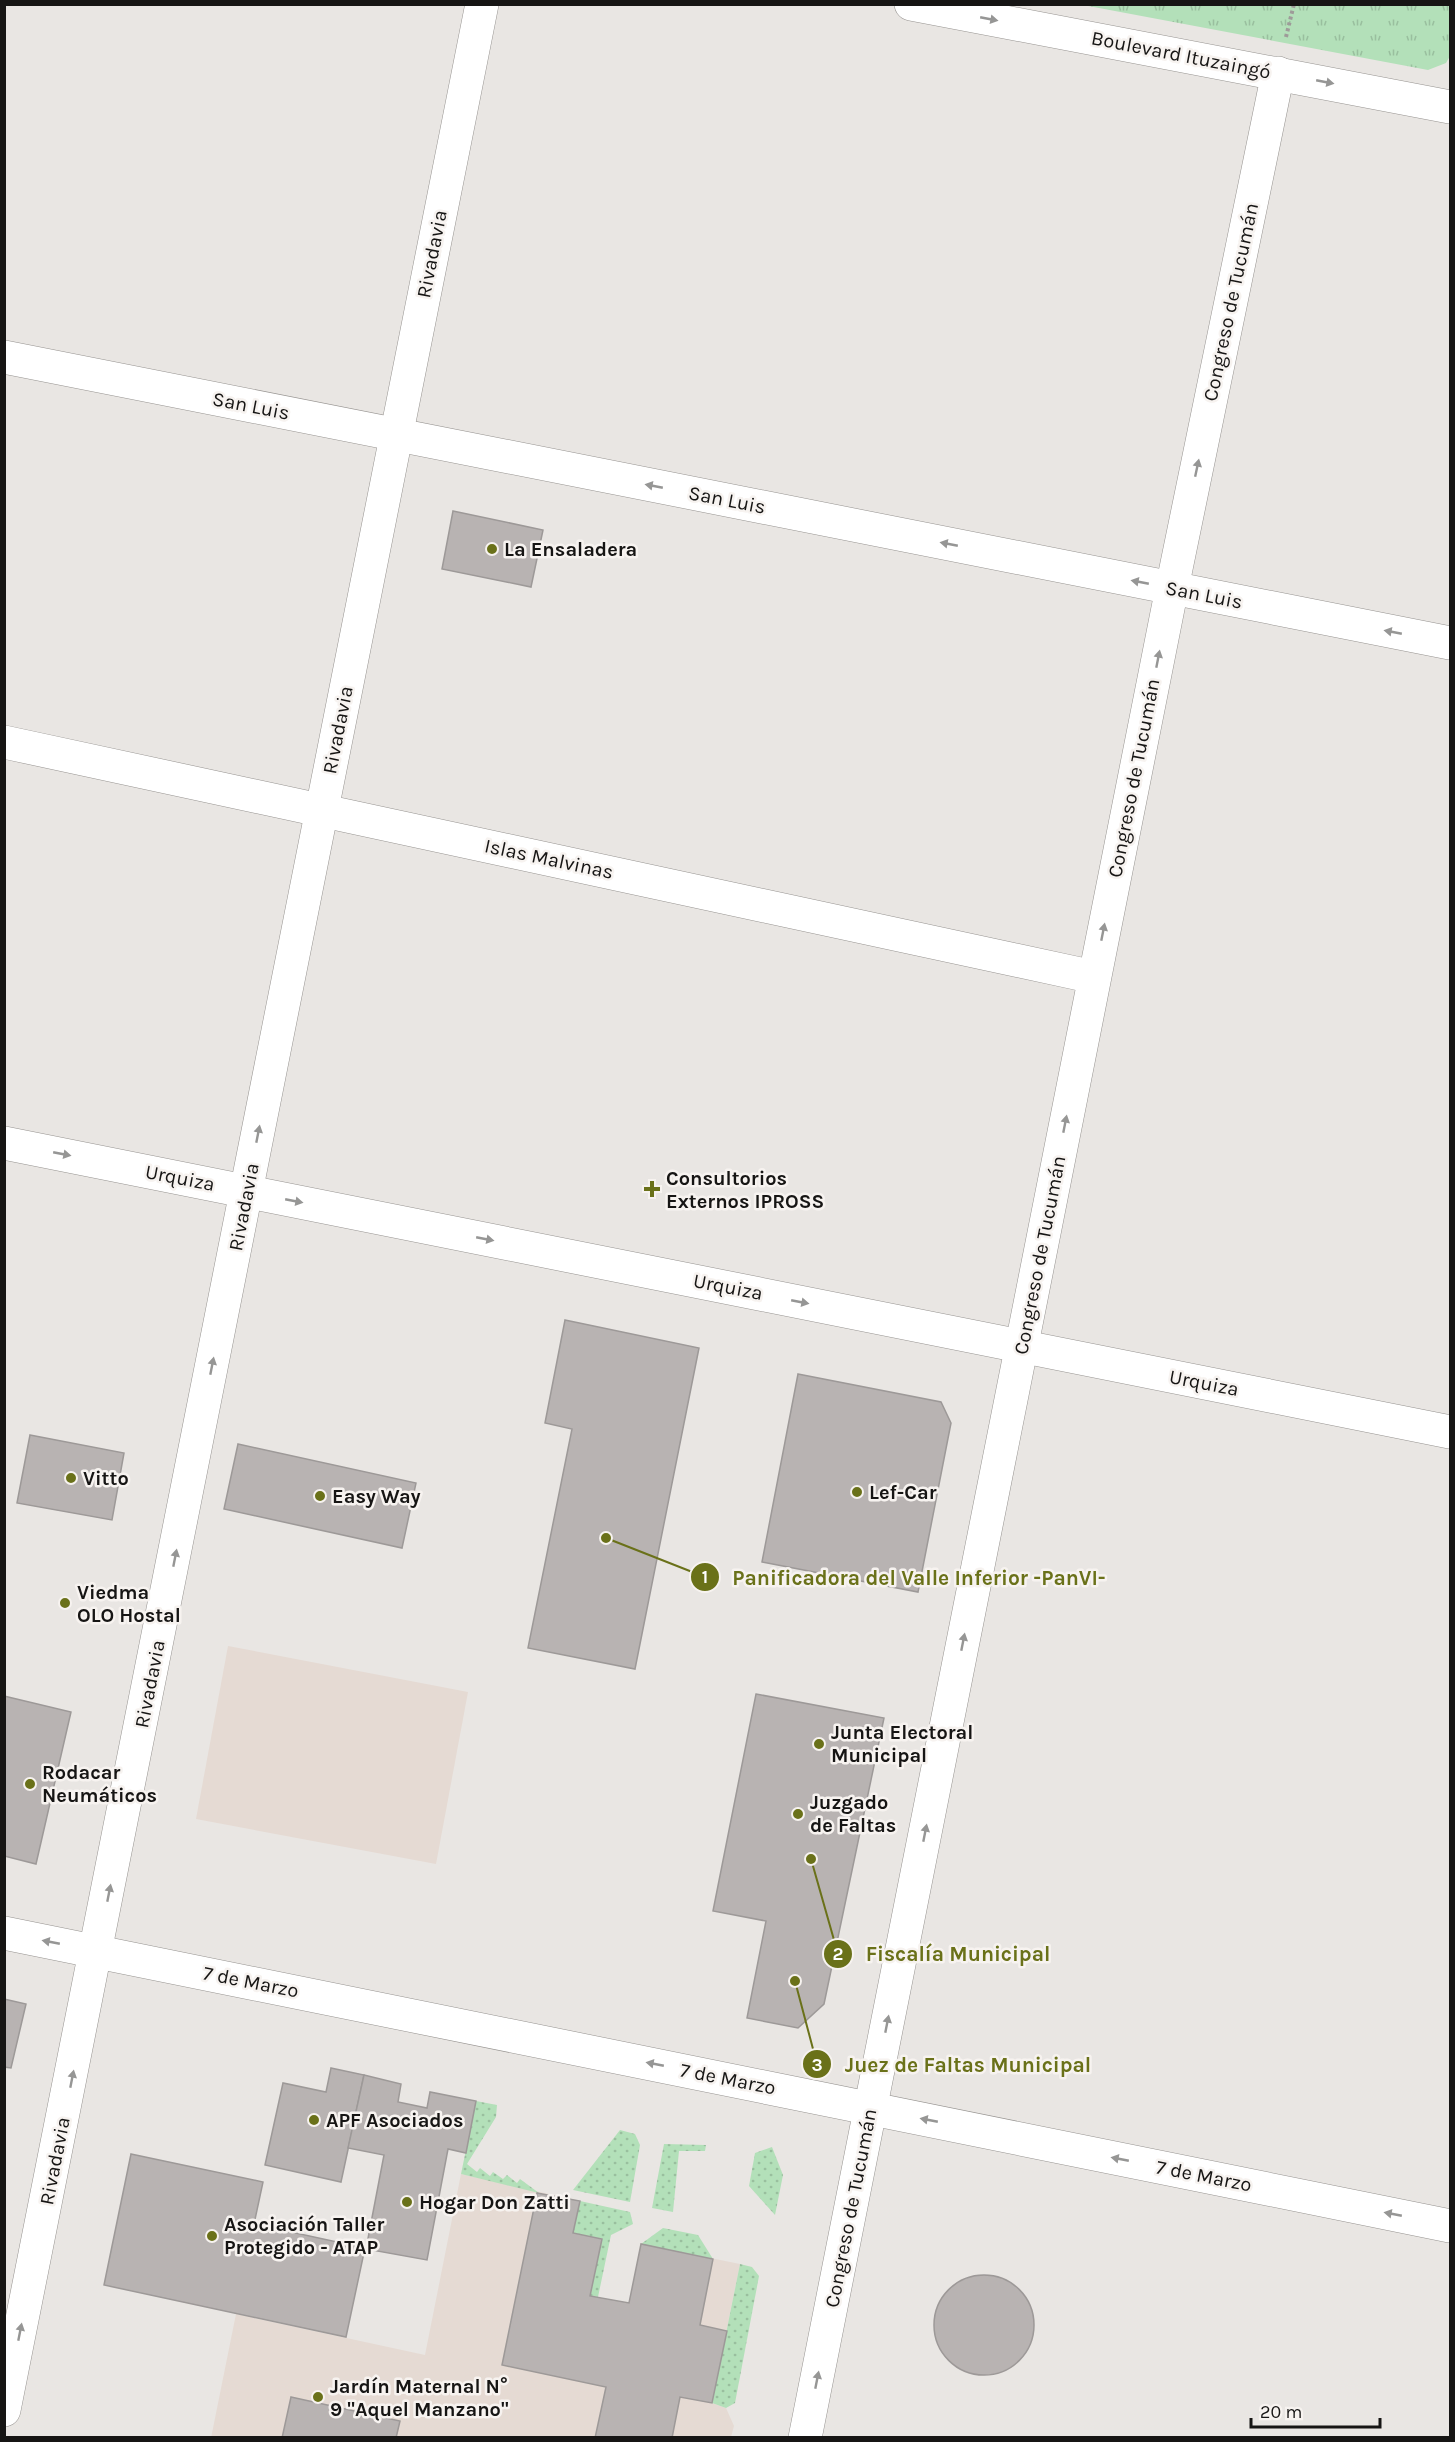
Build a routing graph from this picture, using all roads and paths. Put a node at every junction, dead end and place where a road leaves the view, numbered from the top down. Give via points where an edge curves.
1 (482, 4) edge
2 (911, 4) edge
3 (1278, 73) junction
4 (1450, 107) edge
5 (4, 357) edge
6 (396, 434) junction
7 (1172, 588) junction
8 (1450, 644) edge
9 (4, 742) edge
10 (322, 811) junction
11 (1094, 977) junction
12 (4, 1143) edge
13 (247, 1191) junction
14 (1022, 1346) junction
15 (1450, 1432) edge
16 (4, 1933) edge
17 (98, 1951) junction
18 (871, 2108) junction
19 (1450, 2226) edge
20 (4, 2410) edge
21 (805, 2438) edge

1 - 6 street, Rivadavia
2 -> 3 street, Boulevard Ituzaingó
3 -> 4 street, Boulevard Ituzaingó
7 -> 3 street, Congreso de Tucumán
5 - 6 street, San Luis
7 -> 6 street, San Luis
6 - 10 street, Rivadavia
8 -> 7 street, San Luis
11 -> 7 street, Congreso de Tucumán
9 - 10 street, Islas Malvinas
10 - 11 street, Islas Malvinas
13 -> 10 street, Rivadavia
14 -> 11 street, Congreso de Tucumán
12 -> 13 street, Urquiza
13 -> 14 street, Urquiza
17 -> 13 street, Rivadavia
14 - 15 street, Urquiza
18 -> 14 street, Congreso de Tucumán
17 -> 16 street, 7 de Marzo
18 -> 17 street, 7 de Marzo
20 -> 17 street, Rivadavia
19 -> 18 street, 7 de Marzo
21 -> 18 street, Congreso de Tucumán

